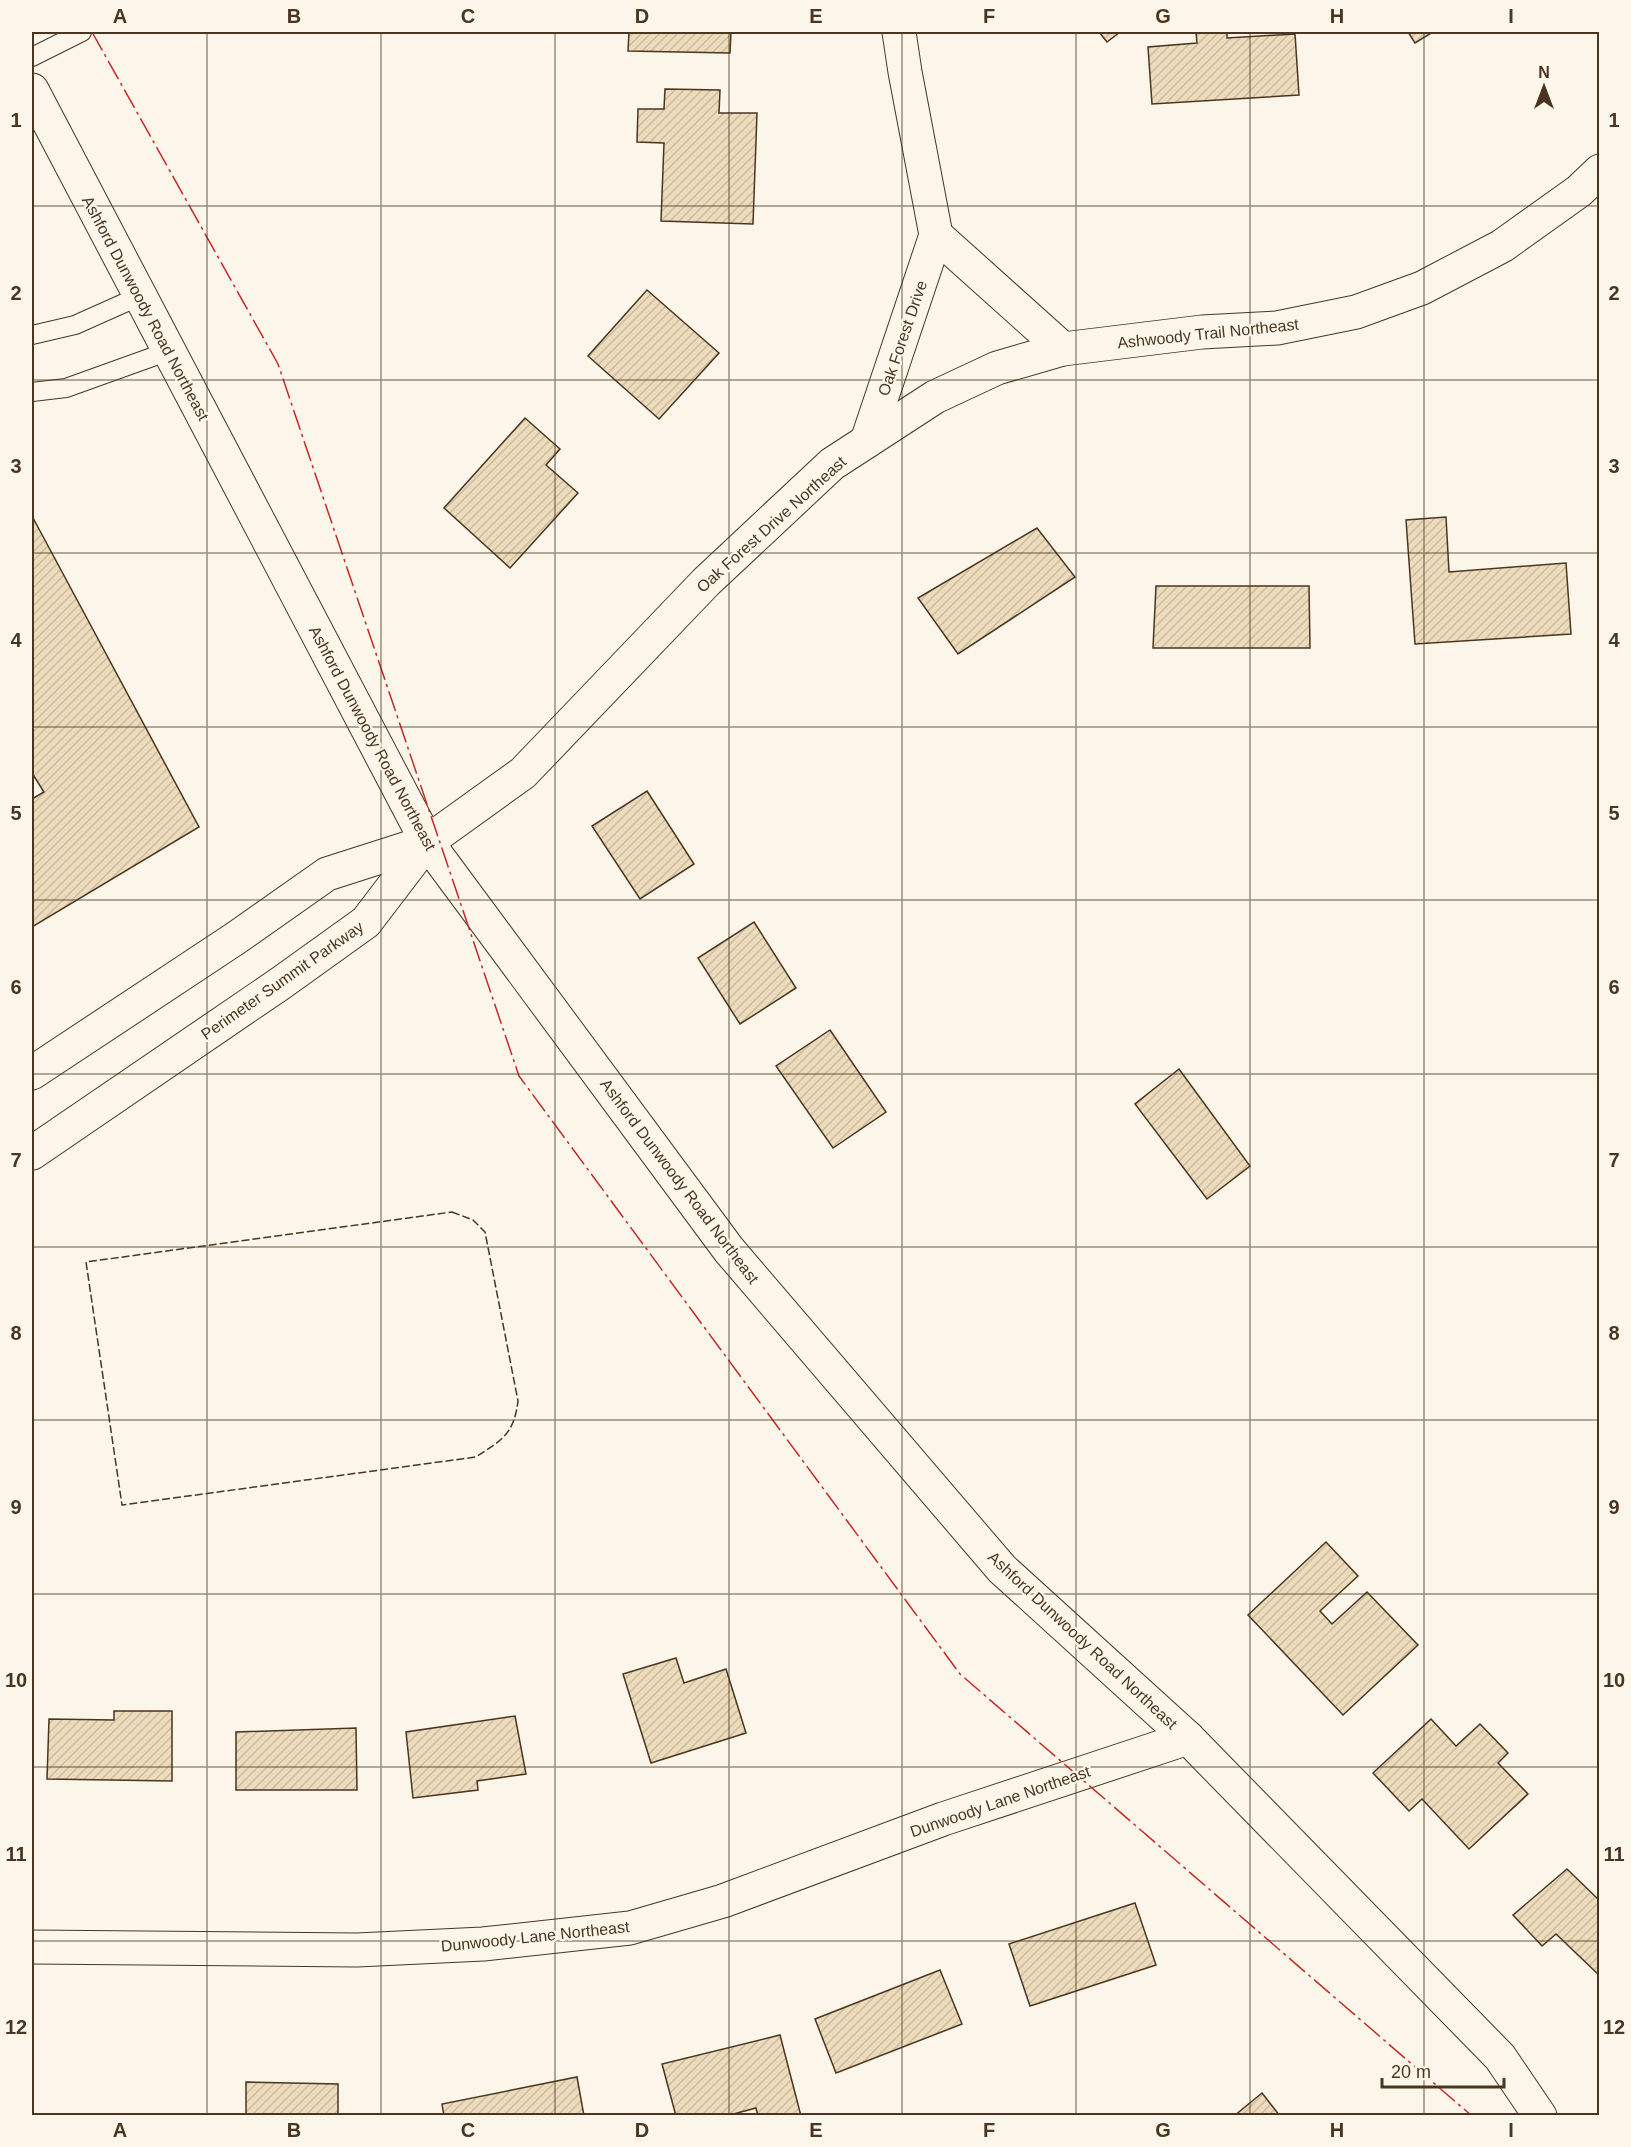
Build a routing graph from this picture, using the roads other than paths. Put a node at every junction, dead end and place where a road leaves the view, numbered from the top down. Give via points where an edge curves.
1 (82, 32) edge
2 (899, 32) edge
3 (32, 57) edge
4 (32, 90) edge
5 (1599, 171) edge
6 (936, 235) junction
7 (140, 296) junction
8 (32, 335) edge
9 (1063, 349) junction
10 (169, 351) junction
11 (32, 392) edge
12 (867, 441) junction
13 (427, 842) junction
14 (32, 1073) edge
15 (32, 1153) edge
16 (1188, 1738) junction
17 (32, 1947) edge
18 (1540, 2115) edge

1 - 3 lane
2 - 6 main road
4 - 7 main road, Ashford Dunwoody Road Northeast
5 - 9 main road, Ashwoody Trail Northeast via 1579,191 1502,246 1422,288 1356,312 1277,328 1202,332
6 - 9 main road
6 - 12 main road, Oak Forest Drive
7 - 8 lane via 75,325
7 - 10 main road, Ashford Dunwoody Road Northeast
9 - 12 main road, Oak Forest Drive Northeast via 997,368 935,397
10 - 11 lane via 66,388
10 - 13 main road, Ashford Dunwoody Road Northeast
12 - 13 main road, Oak Forest Drive Northeast via 832,464 706,582 523,773
13 - 14 main road via 327,874
13 - 15 main road, Perimeter Summit Parkway via 366,922
13 - 16 main road, Ashford Dunwoody Road Northeast via 729,1250 1002,1569
16 - 17 main road, Dunwoody Lane Northeast via 943,1819 723,1901 630,1928 483,1944 357,1950
16 - 18 main road, Ashford Dunwoody Road Northeast via 1500,2057

